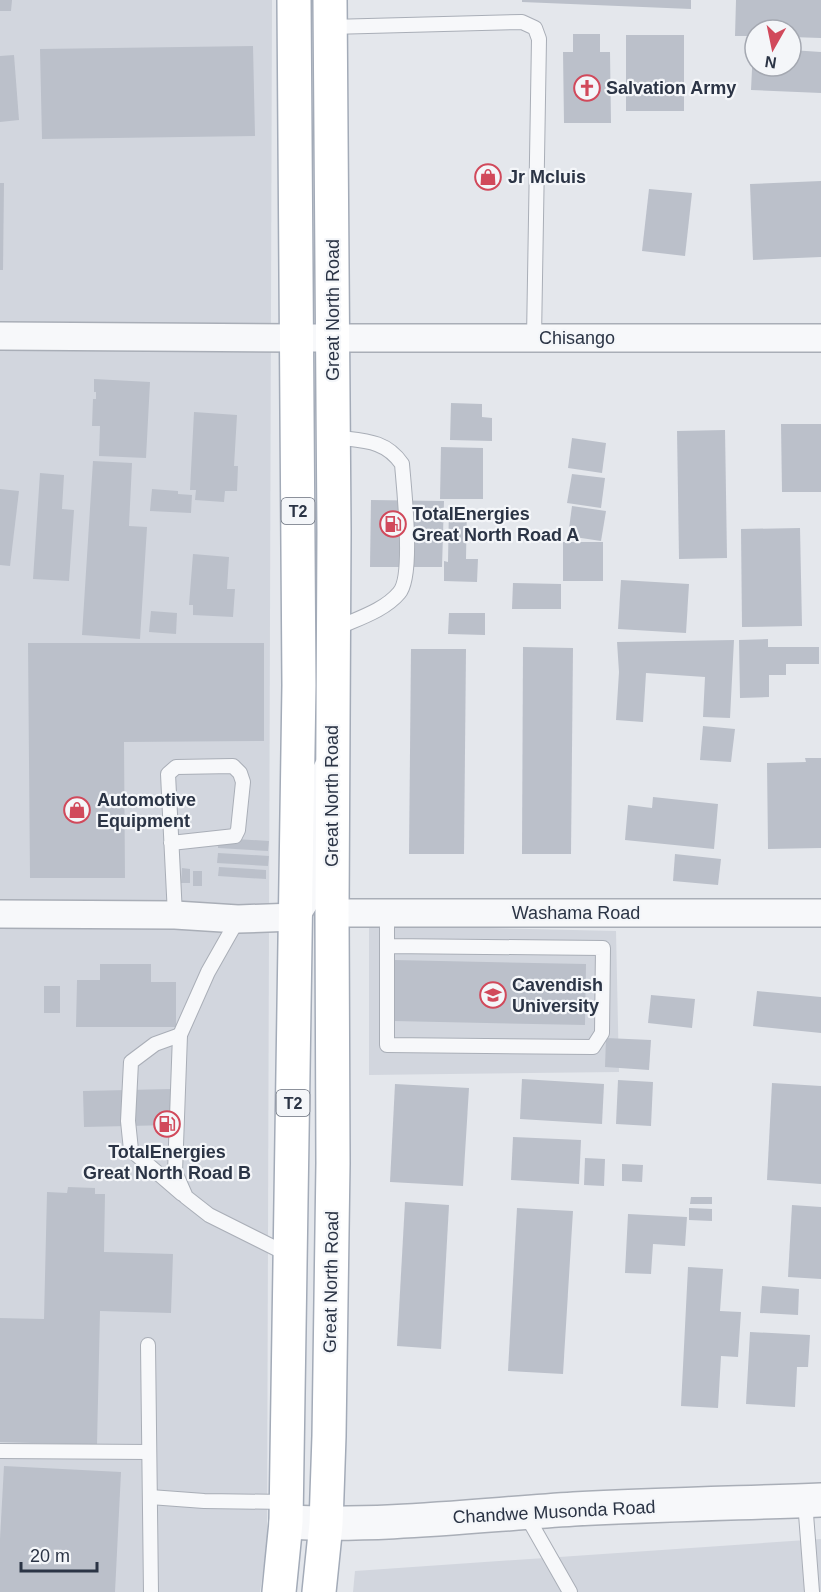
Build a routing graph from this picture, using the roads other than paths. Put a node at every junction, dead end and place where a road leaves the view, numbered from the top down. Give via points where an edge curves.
1 (294, 0) edge
2 (330, 13) edge
3 (0, 336) edge
4 (296, 338) junction
5 (333, 338) junction
6 (534, 338) junction
7 (821, 338) edge
8 (334, 437) junction
9 (334, 630) junction
10 (333, 757) junction
11 (171, 843) junction
12 (332, 913) junction
13 (387, 913) junction
14 (821, 913) edge
15 (0, 914) edge
16 (175, 915) junction
17 (295, 917) junction
18 (238, 919) junction
19 (387, 946) junction
20 (180, 1035) junction
21 (186, 1197) junction
22 (291, 1256) junction
23 (148, 1345) dead end
24 (0, 1451) edge
25 (149, 1452) junction
26 (150, 1497) junction
27 (813, 1500) edge
28 (287, 1512) junction
29 (525, 1513) junction
30 (326, 1524) junction
31 (150, 1592) edge
32 (279, 1592) edge
33 (319, 1592) edge
34 (570, 1592) edge
35 (813, 1592) edge

1 - 4 main road, Great North Road / T2
2 - 5 main road, Great North Road / T2
2 - 6 lane via 522,22 535,28 539,39
3 - 4 street, Chisango
4 - 5 street, Chisango
4 - 17 main road, Great North Road / T2 via 299,685
5 - 6 street, Chisango
5 - 8 main road, Great North Road / T2
6 - 7 street, Chisango
8 - 9 main road, Great North Road / T2
8 - 9 lane via 383,445 402,464 407,568 401,592 383,607
9 - 10 main road, Great North Road / T2
10 - 12 main road, Great North Road / T2
10 - 17 street via 317,793 310,892
11 - 11 lane via 171,770 233,766 243,782 235,836
11 - 16 lane
12 - 13 street, Washama Road
12 - 30 main road, Great North Road / T2 via 333,1163
13 - 14 street, Washama Road
13 - 19 lane
15 - 16 street
16 - 18 street
17 - 18 street
17 - 22 main road, Great North Road / T2
18 - 20 lane via 208,972
19 - 19 lane via 387,1045 593,1047 602,1033 603,948
20 - 21 lane via 175,1172
20 - 21 lane via 155,1044 131,1062 128,1121 131,1150
21 - 22 lane via 209,1215
22 - 28 main road, Great North Road / T2
23 - 25 lane
24 - 25 lane
25 - 26 lane
26 - 28 lane
26 - 31 lane
27 - 29 street, Chandwe Musonda Road
27 - 35 lane
28 - 30 street, Chandwe Musonda Road
28 - 32 main road, Great North Road / T2
29 - 30 street, Chandwe Musonda Road
29 - 34 lane
30 - 33 main road, Great North Road / T2

